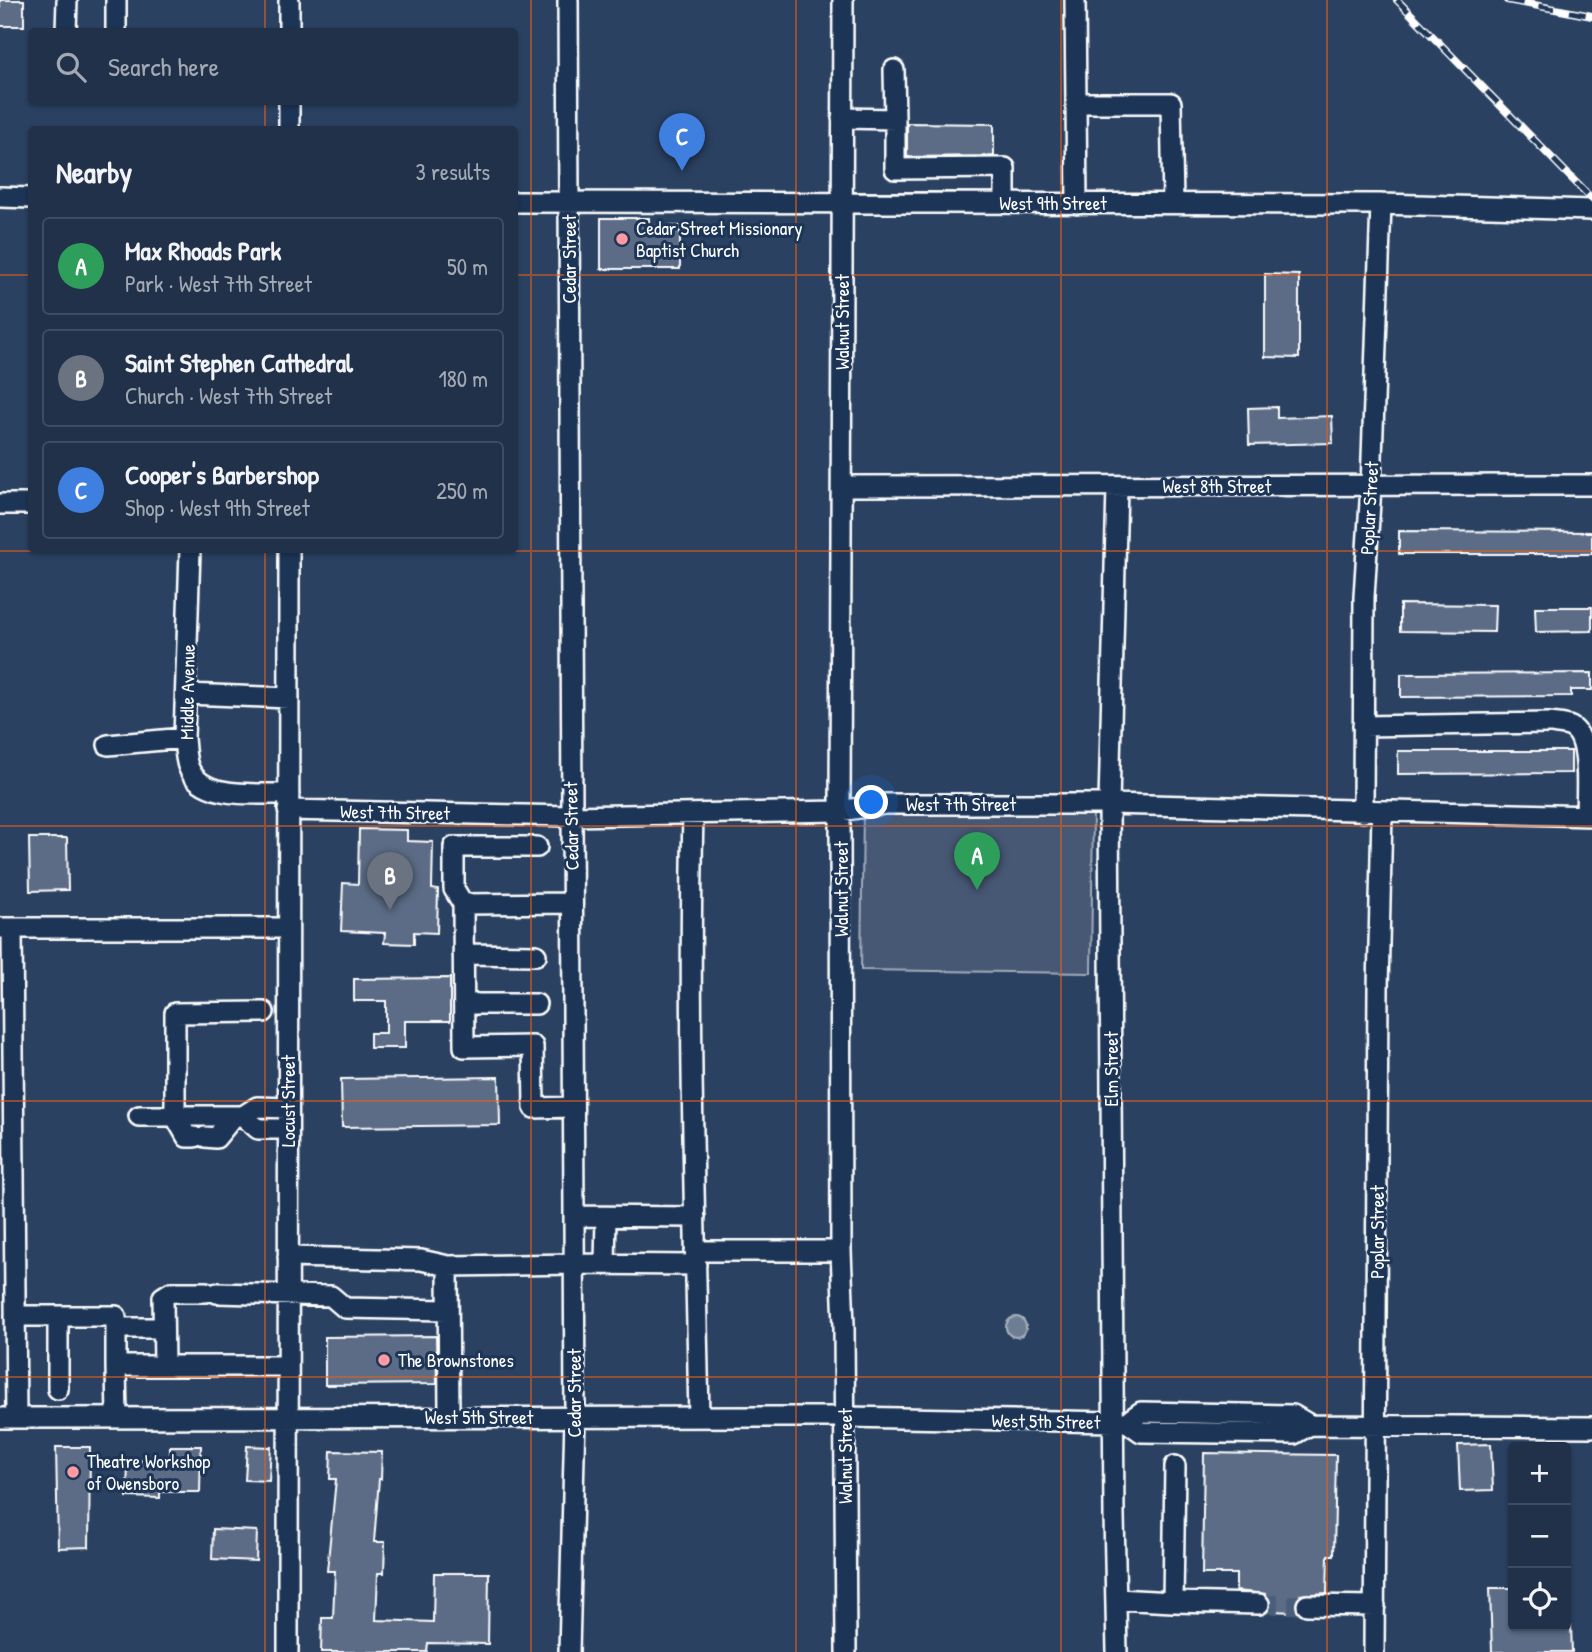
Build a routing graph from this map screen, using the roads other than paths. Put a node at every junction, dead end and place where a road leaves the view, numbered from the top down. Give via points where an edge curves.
1 (66, 0) edge
2 (116, 0) edge
3 (289, 0) edge
4 (568, 0) edge
5 (843, 0) edge
6 (1075, 0) edge
7 (66, 28) edge
8 (116, 28) edge
9 (289, 28) edge
10 (894, 70) dead end
11 (1076, 103) junction
12 (289, 105) edge
13 (842, 118) junction
14 (895, 119) junction
15 (289, 126) edge
16 (0, 197) edge
17 (28, 198) edge
18 (518, 202) edge
19 (569, 202) junction
20 (841, 203) junction
21 (1005, 203) junction
22 (1173, 203) junction
23 (1077, 204) junction
24 (1381, 205) junction
25 (1592, 210) edge
26 (1592, 485) edge
27 (842, 486) junction
28 (1371, 486) junction
29 (1116, 487) junction
30 (0, 504) edge
31 (28, 504) edge
32 (190, 553) edge
33 (289, 553) edge
34 (186, 694) junction
35 (289, 698) junction
36 (1363, 726) junction
37 (184, 738) junction
38 (108, 745) dead end
39 (288, 802) junction
40 (1110, 804) junction
41 (841, 811) junction
42 (1373, 812) junction
43 (693, 814) junction
44 (570, 816) junction
45 (1589, 816) edge
46 (537, 847) dead end
47 (572, 903) junction
48 (463, 904) junction
49 (6, 928) edge
50 (288, 928) junction
51 (463, 954) junction
52 (536, 954) dead end
53 (464, 1004) junction
54 (536, 1004) dead end
55 (264, 1012) dead end
56 (6, 1073) edge
57 (7, 1104) edge
58 (573, 1107) junction
59 (288, 1108) junction
60 (139, 1116) dead end
61 (175, 1116) junction
62 (239, 1116) junction
63 (288, 1129) junction
64 (7, 1136) edge
65 (7, 1196) edge
66 (574, 1216) junction
67 (606, 1217) junction
68 (695, 1217) junction
69 (841, 1251) junction
70 (288, 1257) junction
71 (695, 1258) junction
72 (574, 1264) junction
73 (605, 1264) junction
74 (448, 1266) junction
75 (288, 1293) junction
76 (448, 1310) junction
77 (15, 1316) junction
78 (58, 1316) junction
79 (117, 1328) junction
80 (163, 1328) junction
81 (116, 1366) junction
82 (164, 1366) junction
83 (288, 1366) junction
84 (58, 1389) dead end
85 (288, 1417) junction
86 (449, 1417) junction
87 (575, 1417) junction
88 (699, 1417) junction
89 (845, 1417) junction
90 (8, 1418) edge
91 (117, 1418) junction
92 (1120, 1422) junction
93 (1376, 1424) junction
94 (1592, 1427) edge
95 (1175, 1466) dead end
96 (1116, 1598) junction
97 (1173, 1602) junction
98 (1259, 1604) tunnel mouth
99 (1307, 1605) tunnel mouth
100 (1375, 1606) junction
101 (288, 1652) edge
102 (569, 1652) edge
103 (846, 1652) edge
104 (1117, 1652) edge
105 (1374, 1652) edge

1 - 7 street
2 - 8 street
3 - 9 street
4 - 19 street, Cedar Street
5 - 13 street, Walnut Street
6 - 11 street
10 - 14 street
11 - 22 street via 1171,103
11 - 23 street
12 - 15 street
13 - 14 street
13 - 20 street, Walnut Street
14 - 21 street via 895,169 1005,168
16 - 17 street
18 - 19 street, West 9th Street
19 - 20 street, West 9th Street
19 - 44 street, Cedar Street
20 - 21 street, West 9th Street
20 - 27 street, Walnut Street
21 - 23 street, West 9th Street
22 - 23 street, West 9th Street
22 - 24 street, West 9th Street
24 - 25 street, West 9th Street
24 - 28 street, Poplar Street
26 - 28 street, West 8th Street
27 - 29 street, West 8th Street
27 - 41 street, Walnut Street
28 - 29 street, West 8th Street
28 - 36 street, Poplar Street
29 - 40 street, Elm Street
30 - 31 street
32 - 34 street, Middle Avenue
33 - 35 street, Locust Street
34 - 35 street
34 - 37 street, Middle Avenue
35 - 39 street, Locust Street
36 - 42 street, Poplar Street
36 - 45 street via 1550,723 1571,727 1585,745
37 - 38 street
37 - 39 street, Middle Avenue via 188,766 209,787
39 - 44 street, West 7th Street
39 - 50 street, Locust Street
40 - 41 street, West 7th Street via 885,804
40 - 42 street, West 7th Street
40 - 92 street, Elm Street
41 - 43 street, West 7th Street
41 - 69 street, Walnut Street
42 - 45 street, West 7th Street
42 - 93 street, Poplar Street via 1378,989
43 - 44 street, West 7th Street
43 - 68 street
44 - 47 street, Cedar Street
46 - 48 street via 454,847 454,889
47 - 48 street
47 - 58 street, Cedar Street
48 - 51 street
49 - 50 street
49 - 56 street
50 - 59 street, Locust Street
51 - 52 street
51 - 53 street
53 - 54 street
53 - 58 street via 464,1047 533,1046 534,1108
55 - 61 street via 175,1013
56 - 57 street
57 - 64 street
58 - 66 street, Cedar Street
59 - 62 street via 257,1107
59 - 63 street, Locust Street
60 - 61 street
61 - 62 street
61 - 62 street via 187,1137 216,1138
62 - 63 street via 258,1129
63 - 70 street, Locust Street
64 - 65 street
65 - 77 street
66 - 67 street
66 - 72 street, Cedar Street
67 - 68 street
67 - 73 street
68 - 71 street
69 - 71 street
69 - 89 street, Walnut Street
70 - 74 street via 421,1260
70 - 75 street, Locust Street
71 - 73 street
71 - 88 street
72 - 73 street
72 - 74 street
72 - 87 street, Cedar Street
74 - 76 street
75 - 76 street via 331,1296 345,1308
75 - 80 street via 171,1292 163,1297
75 - 83 street, Locust Street
76 - 86 street
77 - 78 street
77 - 90 street
78 - 79 street via 116,1316
78 - 84 street
79 - 80 street
79 - 81 street
80 - 82 street
81 - 82 street
81 - 91 street
82 - 83 street
83 - 85 street, Locust Street
85 - 86 street, West 5th Street
85 - 91 street, West 5th Street
85 - 101 street, Locust Street
86 - 87 street, West 5th Street
87 - 88 street, West 5th Street
87 - 102 street, Cedar Street
88 - 89 street, West 5th Street
89 - 92 street, West 5th Street
89 - 103 street, Walnut Street
90 - 91 street, West 5th Street
92 - 93 street, West 5th Street via 1141,1432 1294,1434 1310,1425
92 - 96 street, Elm Street
93 - 94 street, West 5th Street
93 - 100 street, Poplar Street
95 - 97 street
96 - 97 street
96 - 104 street, Elm Street
97 - 98 street
99 - 100 street
100 - 105 street, Poplar Street

